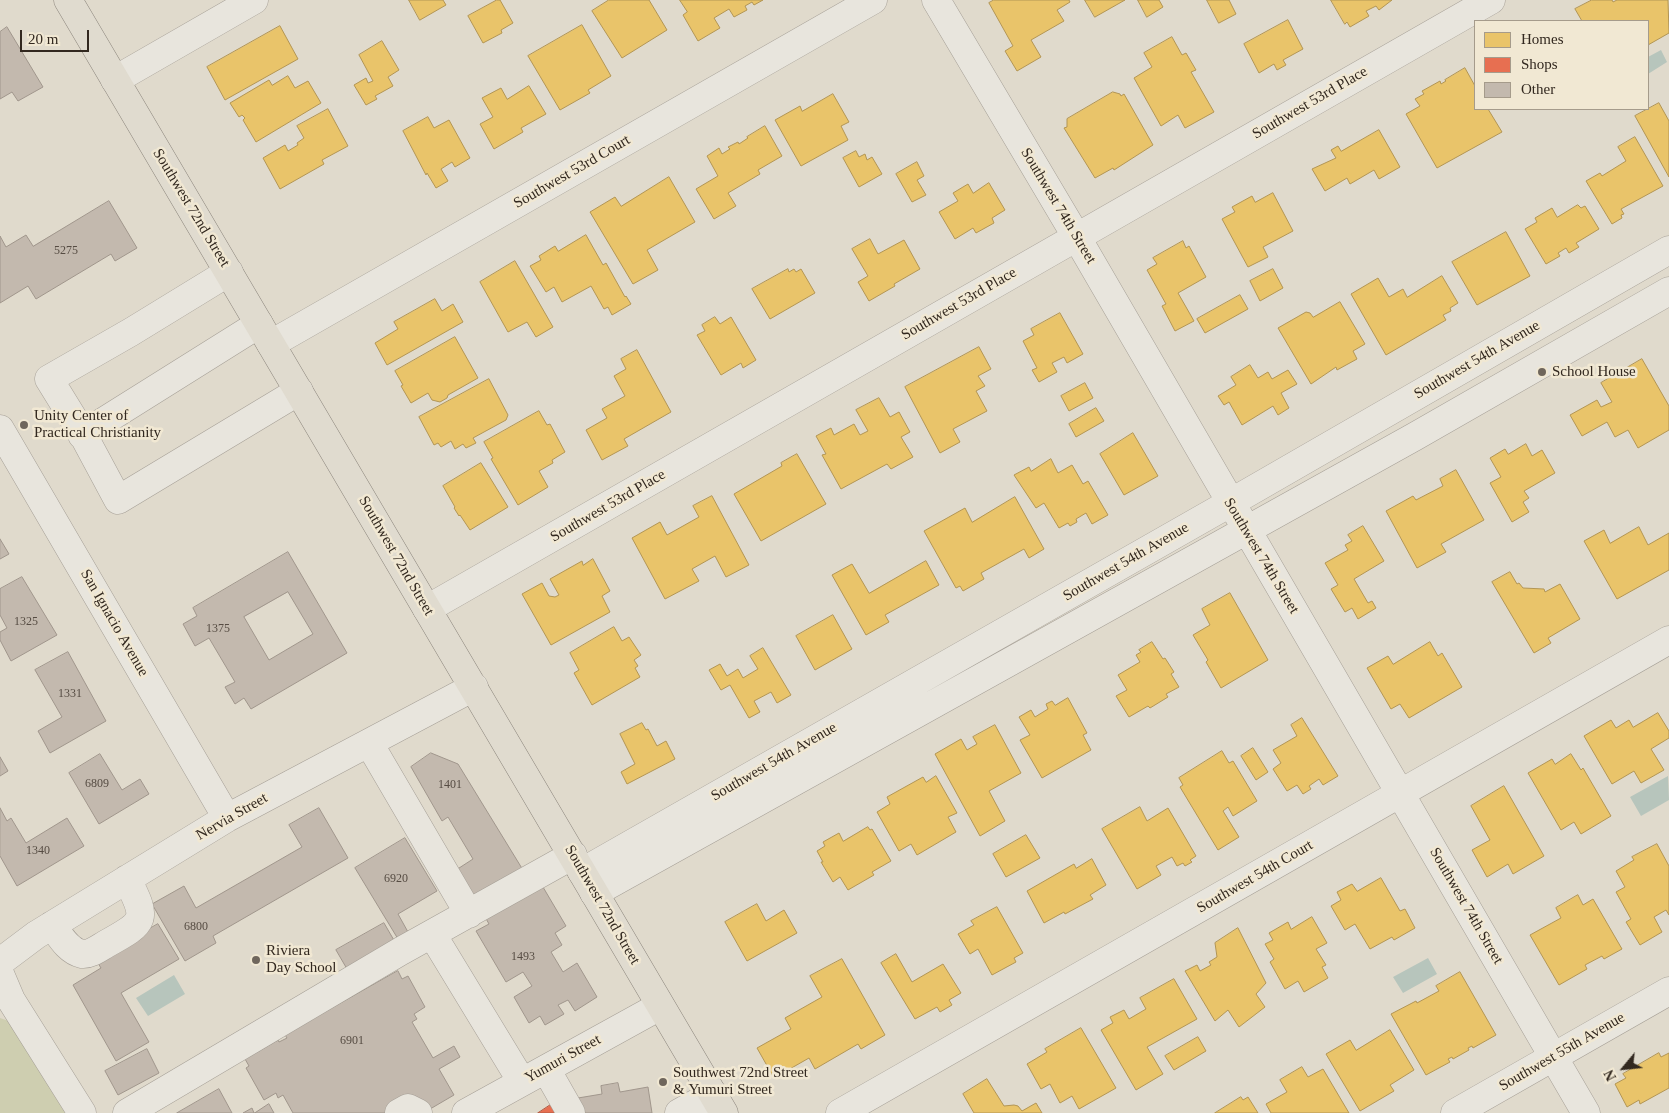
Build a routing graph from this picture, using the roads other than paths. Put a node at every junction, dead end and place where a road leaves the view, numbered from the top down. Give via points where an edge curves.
1 (68, 0) edge
2 (254, 0) edge
3 (873, 0) edge
4 (936, 0) edge
5 (1491, 0) edge
6 (115, 80) junction
7 (1076, 236) junction
8 (1669, 250) edge
9 (229, 272) junction
10 (1669, 291) edge
11 (265, 334) junction
12 (299, 391) junction
13 (0, 429) edge
14 (82, 435) junction
15 (1230, 503) junction
16 (1246, 530) junction
17 (427, 609) junction
18 (1669, 640) edge
19 (474, 688) junction
20 (369, 743) junction
21 (1400, 794) junction
22 (227, 818) junction
23 (583, 873) junction
24 (127, 879) junction
25 (469, 914) junction
26 (52, 925) junction
27 (432, 934) junction
28 (0, 962) edge
29 (0, 974) edge
30 (1669, 990) edge
31 (660, 1006) junction
32 (1554, 1056) junction
33 (546, 1069) junction
34 (522, 1082) junction
35 (718, 1104) edge
36 (82, 1113) edge
37 (127, 1113) edge
38 (399, 1113) edge
39 (418, 1113) edge
40 (466, 1113) edge
41 (571, 1113) edge
42 (679, 1113) edge
43 (840, 1113) edge
44 (1456, 1113) edge
45 (1586, 1113) edge

1 - 6 main road, Southwest 72nd Street
2 - 6 street
3 - 11 street, Southwest 53rd Court
4 - 7 street, Southwest 74th Street
5 - 7 street, Southwest 53rd Place
6 - 9 main road, Southwest 72nd Street
7 - 15 street, Southwest 74th Street
7 - 17 street, Southwest 53rd Place
8 - 15 street, Southwest 54th Avenue
9 - 11 main road, Southwest 72nd Street
9 - 14 street via 49,379
10 - 16 street, Southwest 54th Avenue
11 - 12 main road, Southwest 72nd Street
11 - 14 street, Southwest 53rd Court
12 - 14 street via 118,500
12 - 17 main road, Southwest 72nd Street
13 - 22 street, San Ignacio Avenue
15 - 16 street, Southwest 74th Street
15 - 23 street, Southwest 54th Avenue
16 - 21 street, Southwest 74th Street
16 - 23 street, Southwest 54th Avenue
17 - 19 main road, Southwest 72nd Street
18 - 21 street, Southwest 54th Court
19 - 20 street, Nervia Street
19 - 23 main road, Southwest 72nd Street
20 - 22 street, Nervia Street
20 - 25 street
21 - 32 street, Southwest 74th Street
21 - 43 street, Southwest 54th Court
22 - 24 street, Nervia Street
23 - 25 street
23 - 31 main road, Southwest 72nd Street
24 - 26 street, Nervia Street
24 - 26 street via 140,906 136,926 129,932 91,953 83,954 69,947
25 - 27 street
26 - 28 street, Nervia Street
27 - 34 street
27 - 37 street
29 - 36 street via 12,1000
30 - 32 street, Southwest 55th Avenue
31 - 33 street, Yumuri Street
31 - 35 main road, Southwest 72nd Street
32 - 44 street, Southwest 55th Avenue
32 - 45 street, Southwest 74th Street
33 - 34 street, Yumuri Street
33 - 41 street
34 - 40 street, Yumuri Street
35 - 42 street
38 - 39 street via 408,1108

